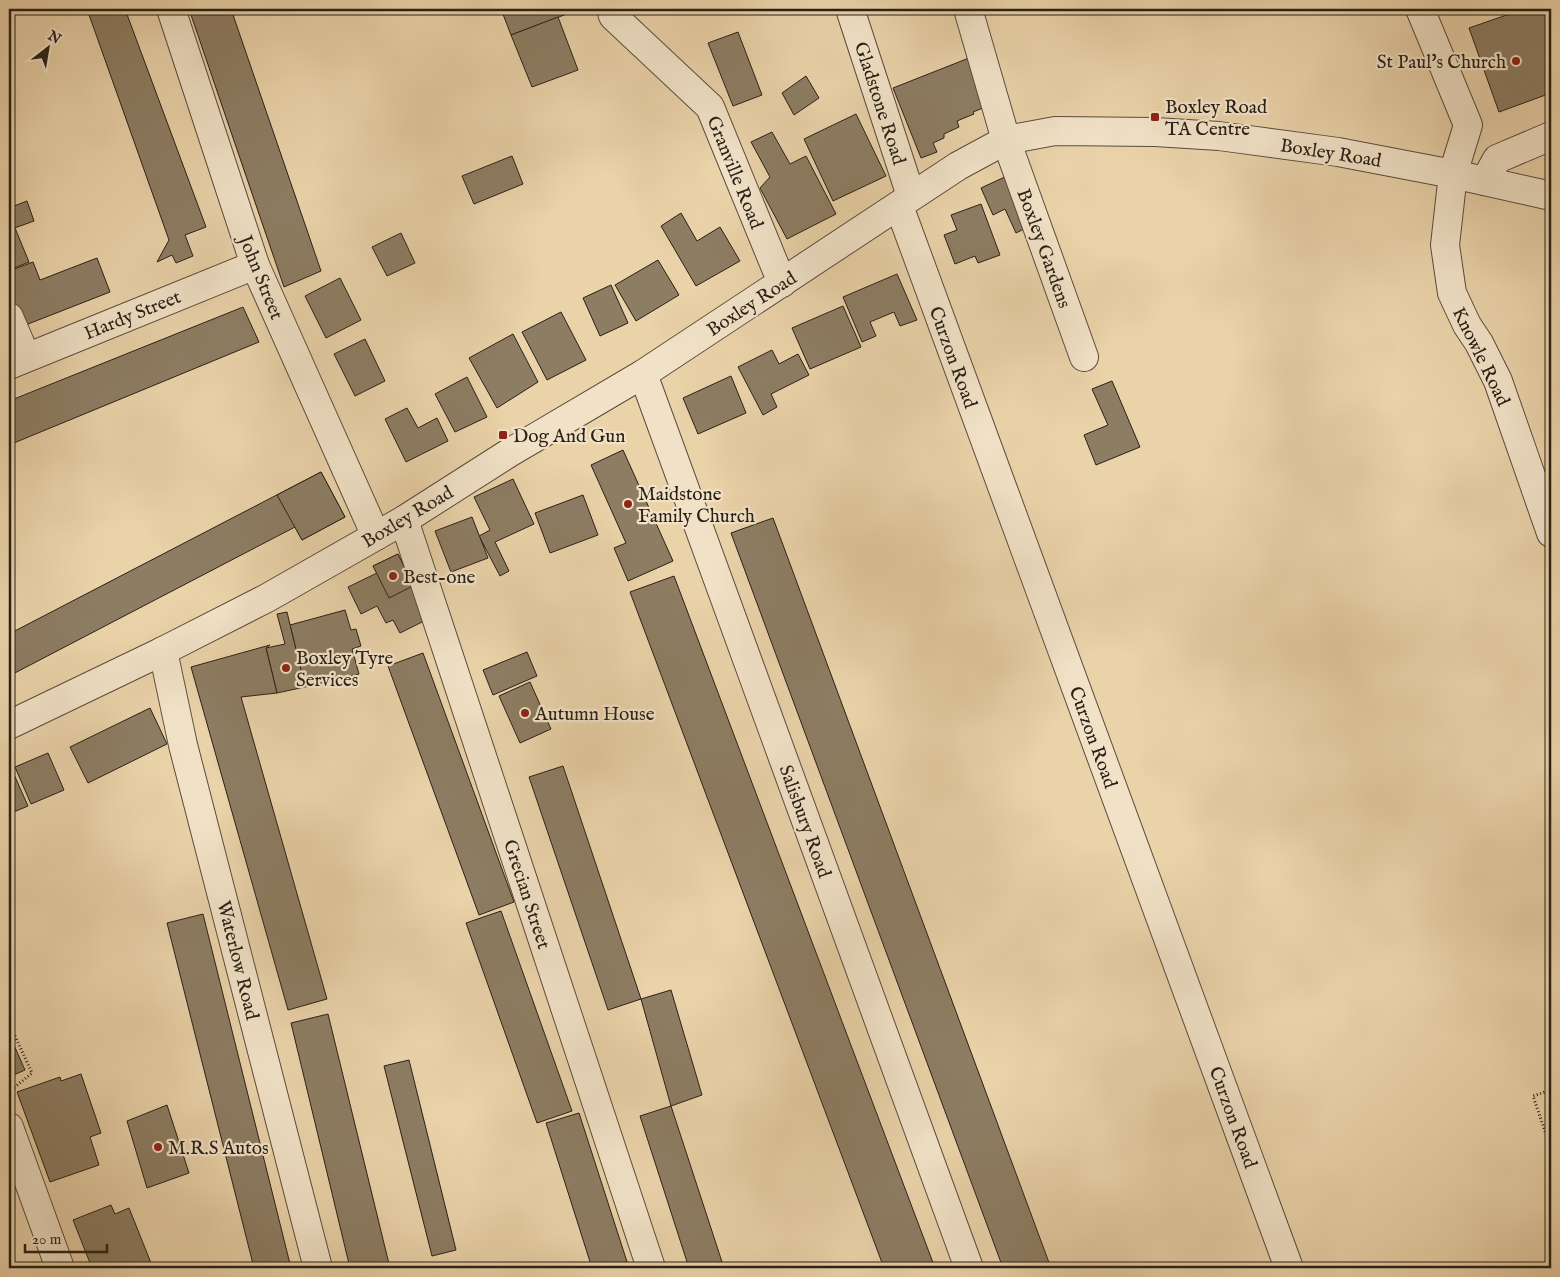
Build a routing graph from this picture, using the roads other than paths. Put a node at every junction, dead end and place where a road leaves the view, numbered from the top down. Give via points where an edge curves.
1 (171, 9) edge
2 (611, 9) edge
3 (850, 9) edge
4 (968, 9) edge
5 (1420, 9) edge
6 (1551, 136) edge
7 (1006, 140) junction
8 (1453, 174) junction
9 (1484, 181) junction
10 (1551, 196) edge
11 (905, 201) junction
12 (255, 265) junction
13 (782, 283) junction
14 (9, 317) edge
15 (1084, 357) dead end
16 (18, 361) edge
17 (643, 374) junction
18 (404, 520) junction
19 (1551, 533) edge
20 (376, 536) junction
21 (163, 651) junction
22 (9, 725) edge
23 (9, 1127) edge
24 (60, 1268) edge
25 (318, 1268) edge
26 (651, 1268) edge
27 (970, 1268) edge
28 (1289, 1268) edge

1 - 12 street, John Street
2 - 13 street, Granville Road via 613,16 710,107
3 - 11 street, Gladstone Road
4 - 7 street, Boxley Gardens
5 - 8 street, Knowle Road via 1468,125
6 - 9 street via 1498,159
7 - 8 street, Boxley Road via 1055,131 1219,136 1338,152
7 - 11 street, Boxley Road via 958,166
7 - 15 street, Boxley Gardens
8 - 9 street, Boxley Road
8 - 19 street, Knowle Road via 1445,245 1452,293 1498,381
9 - 10 street, Boxley Road
11 - 13 street, Boxley Road
11 - 28 street, Curzon Road
12 - 16 street, Hardy Street
12 - 20 street, John Street
13 - 17 street, Boxley Road
14 - 16 street
17 - 18 street, Boxley Road
17 - 27 street, Salisbury Road
18 - 20 street, Boxley Road
18 - 26 street, Grecian Street
20 - 21 street, Boxley Road
21 - 22 street, Boxley Road
21 - 25 street, Waterlow Road via 183,745
23 - 24 street

